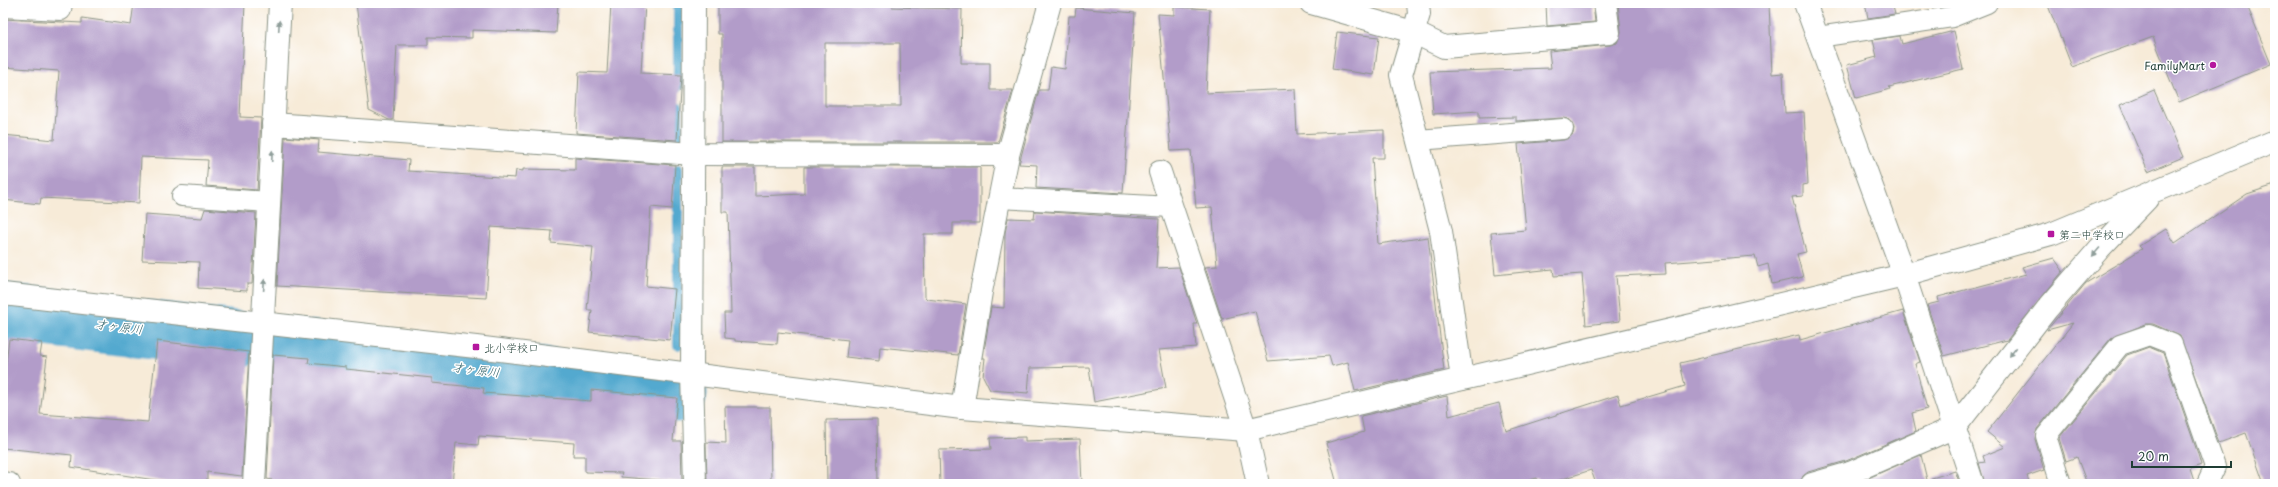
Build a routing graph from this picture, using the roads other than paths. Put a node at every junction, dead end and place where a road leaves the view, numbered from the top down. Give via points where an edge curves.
1 (62, 3) edge
2 (280, 3) edge
3 (694, 3) edge
4 (1050, 3) edge
5 (1311, 3) edge
6 (1418, 3) edge
7 (1605, 3) edge
8 (1805, 3) edge
9 (1987, 3) edge
10 (3, 7) edge
11 (1413, 32) junction
12 (1818, 37) junction
13 (274, 124) junction
14 (1563, 129) dead end
15 (1417, 140) junction
16 (2275, 141) edge
17 (694, 154) junction
18 (1008, 155) junction
19 (1160, 172) dead end
20 (2152, 193) junction
21 (182, 196) dead end
22 (1000, 198) junction
23 (269, 202) junction
24 (1172, 207) junction
25 (1904, 274) junction
26 (3, 294) edge
27 (261, 324) junction
28 (692, 374) junction
29 (1462, 379) junction
30 (962, 408) junction
31 (1956, 427) junction
32 (1246, 430) junction
33 (1845, 479) edge
34 (3, 483) edge
35 (9, 484) edge
36 (254, 484) edge
37 (695, 484) edge
38 (1258, 484) edge
39 (1812, 484) edge
40 (1973, 484) edge
41 (2061, 484) edge
42 (2207, 484) edge

1 - 10 lane via 61,10
13 -> 2 street
3 - 17 street
4 - 18 street
5 - 11 street
6 - 11 street via 1419,14
7 - 11 street via 1609,33 1444,47
8 - 12 street
9 - 12 lane via 1952,17
11 - 15 street via 1401,75
12 - 25 street
13 - 17 street
23 -> 13 street
14 - 15 lane
15 - 29 street via 1441,231
16 - 20 street
17 - 18 street
17 - 28 street
18 - 22 street
19 - 24 street
20 - 25 street via 2051,234
20 -> 31 street via 2047,309
21 - 23 lane
22 - 24 lane
22 - 30 street
27 -> 23 street
24 - 32 street
25 - 29 street
25 - 31 street
26 - 27 street
27 - 28 street
27 - 36 street
28 - 30 street
28 - 37 street
29 - 32 street
30 - 32 street
31 - 33 street
31 - 40 street
32 - 38 street
33 - 39 street
34 - 35 street
41 - 42 lane via 2046,436 2120,345 2149,335 2172,344 2215,467

